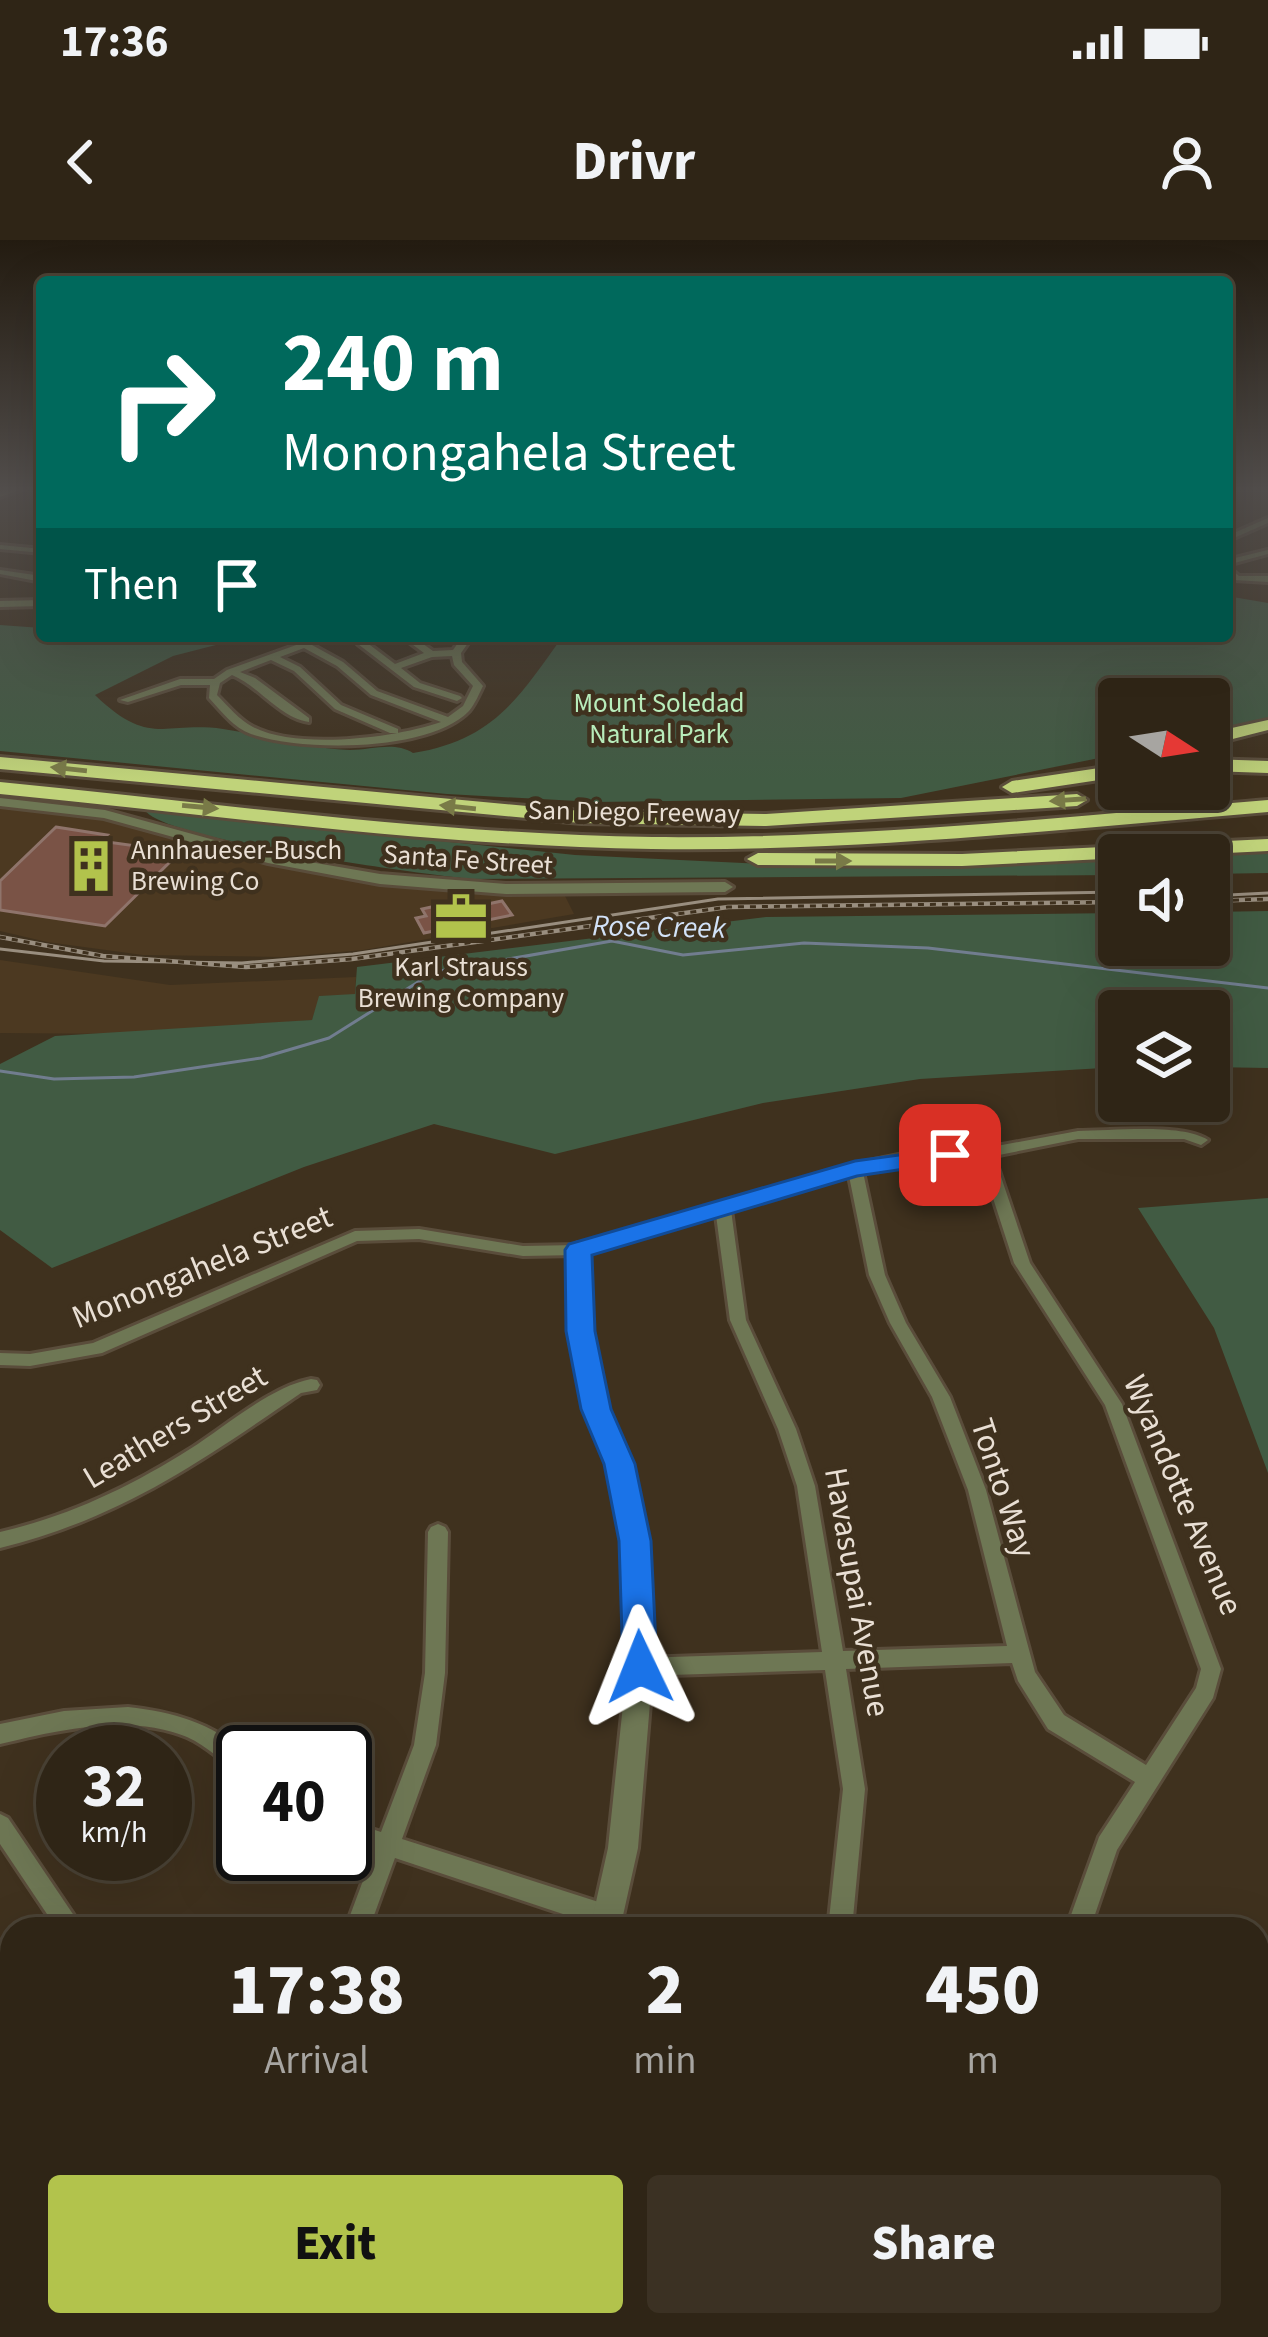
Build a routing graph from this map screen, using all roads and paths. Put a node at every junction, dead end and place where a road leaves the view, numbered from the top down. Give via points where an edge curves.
1 (36, 603) edge
2 (0, 604) edge
3 (316, 642) edge
4 (414, 642) edge
5 (464, 642) edge
6 (363, 644) dead end
7 (307, 646) junction
8 (456, 653) junction
9 (431, 654) junction
10 (272, 658) junction
11 (396, 667) junction
12 (230, 672) junction
13 (216, 682) junction
14 (458, 698) dead end
15 (124, 700) dead end
16 (304, 720) dead end
17 (446, 720) junction
18 (1268, 725) edge
19 (394, 731) dead end
20 (1230, 734) edge
21 (0, 763) edge
22 (1098, 763) edge
23 (1230, 766) edge
24 (1268, 767) edge
25 (1098, 774) edge
26 (1268, 786) edge
27 (0, 788) edge
28 (917, 801) junction
29 (0, 802) edge
30 (1268, 806) edge
31 (616, 818) junction
32 (966, 829) junction
33 (466, 832) junction
34 (1268, 845) edge
35 (725, 887) dead end
36 (1201, 1140) dead end
37 (986, 1153) junction
38 (855, 1168) junction
39 (723, 1208) junction
40 (578, 1250) junction
41 (0, 1359) edge
42 (311, 1384) dead end
43 (438, 1532) dead end
44 (0, 1540) edge
45 (1021, 1654) junction
46 (834, 1661) junction
47 (640, 1667) junction
48 (0, 1734) edge
49 (216, 1741) edge
50 (1150, 1780) junction
51 (0, 1825) edge
52 (372, 1840) edge
53 (388, 1846) junction
54 (62, 1917) edge
55 (361, 1917) edge
56 (589, 1917) edge
57 (607, 1917) edge
58 (841, 1917) edge
59 (1082, 1917) edge

1 - 2 street
3 - 7 street
4 - 9 street
5 - 8 street
6 - 11 street
7 - 10 street
7 - 17 street via 374,694
8 - 9 street
8 - 17 street via 479,691
9 - 11 street
10 - 12 street
10 - 19 street via 338,706
11 - 14 street via 417,685
12 - 13 street
12 - 16 street via 254,680
13 - 15 street via 180,682
13 - 17 street via 212,696 256,733 372,742
18 - 20 highway
31 -> 21 highway, San Diego Freeway
22 - 28 highway
23 - 24 highway
25 - 28 highway
26 -> 31 highway, San Diego Freeway via 766,820
27 -> 33 highway, San Diego Freeway
28 - 31 highway
29 - 35 street, Santa Fe Street via 105,814 268,859 380,879 553,890
30 - 32 highway, San Diego Freeway
32 - 33 highway, San Diego Freeway via 650,844
32 - 34 highway via 1165,826
33 -> 34 highway via 570,849 802,861
36 - 37 street, Monongahela Street via 1078,1135
37 - 38 street, Monongahela Street
37 - 50 street, Wyandotte Avenue via 1022,1262 1112,1404 1207,1648 1206,1690
38 - 39 street, Monongahela Street
38 - 45 street, Tonto Way via 877,1275 949,1415
39 - 40 street, Monongahela Street
39 - 46 street, Havasupai Avenue via 739,1320 806,1486
40 - 41 street, Monongahela Street via 523,1251 419,1234 355,1236 96,1349
40 - 47 street via 580,1331 635,1541
42 - 44 street, Leathers Street via 122,1499
43 - 53 street via 425,1745
45 - 46 street
45 - 50 street, Tonto Way via 1025,1676 1056,1722
46 - 47 street
46 - 58 street, Havasupai Avenue via 854,1789
47 - 57 street
48 - 49 street via 138,1713 196,1726
50 - 59 street, Wyandotte Avenue via 1107,1844
51 - 54 street
52 - 53 street
53 - 55 street
53 - 56 street

